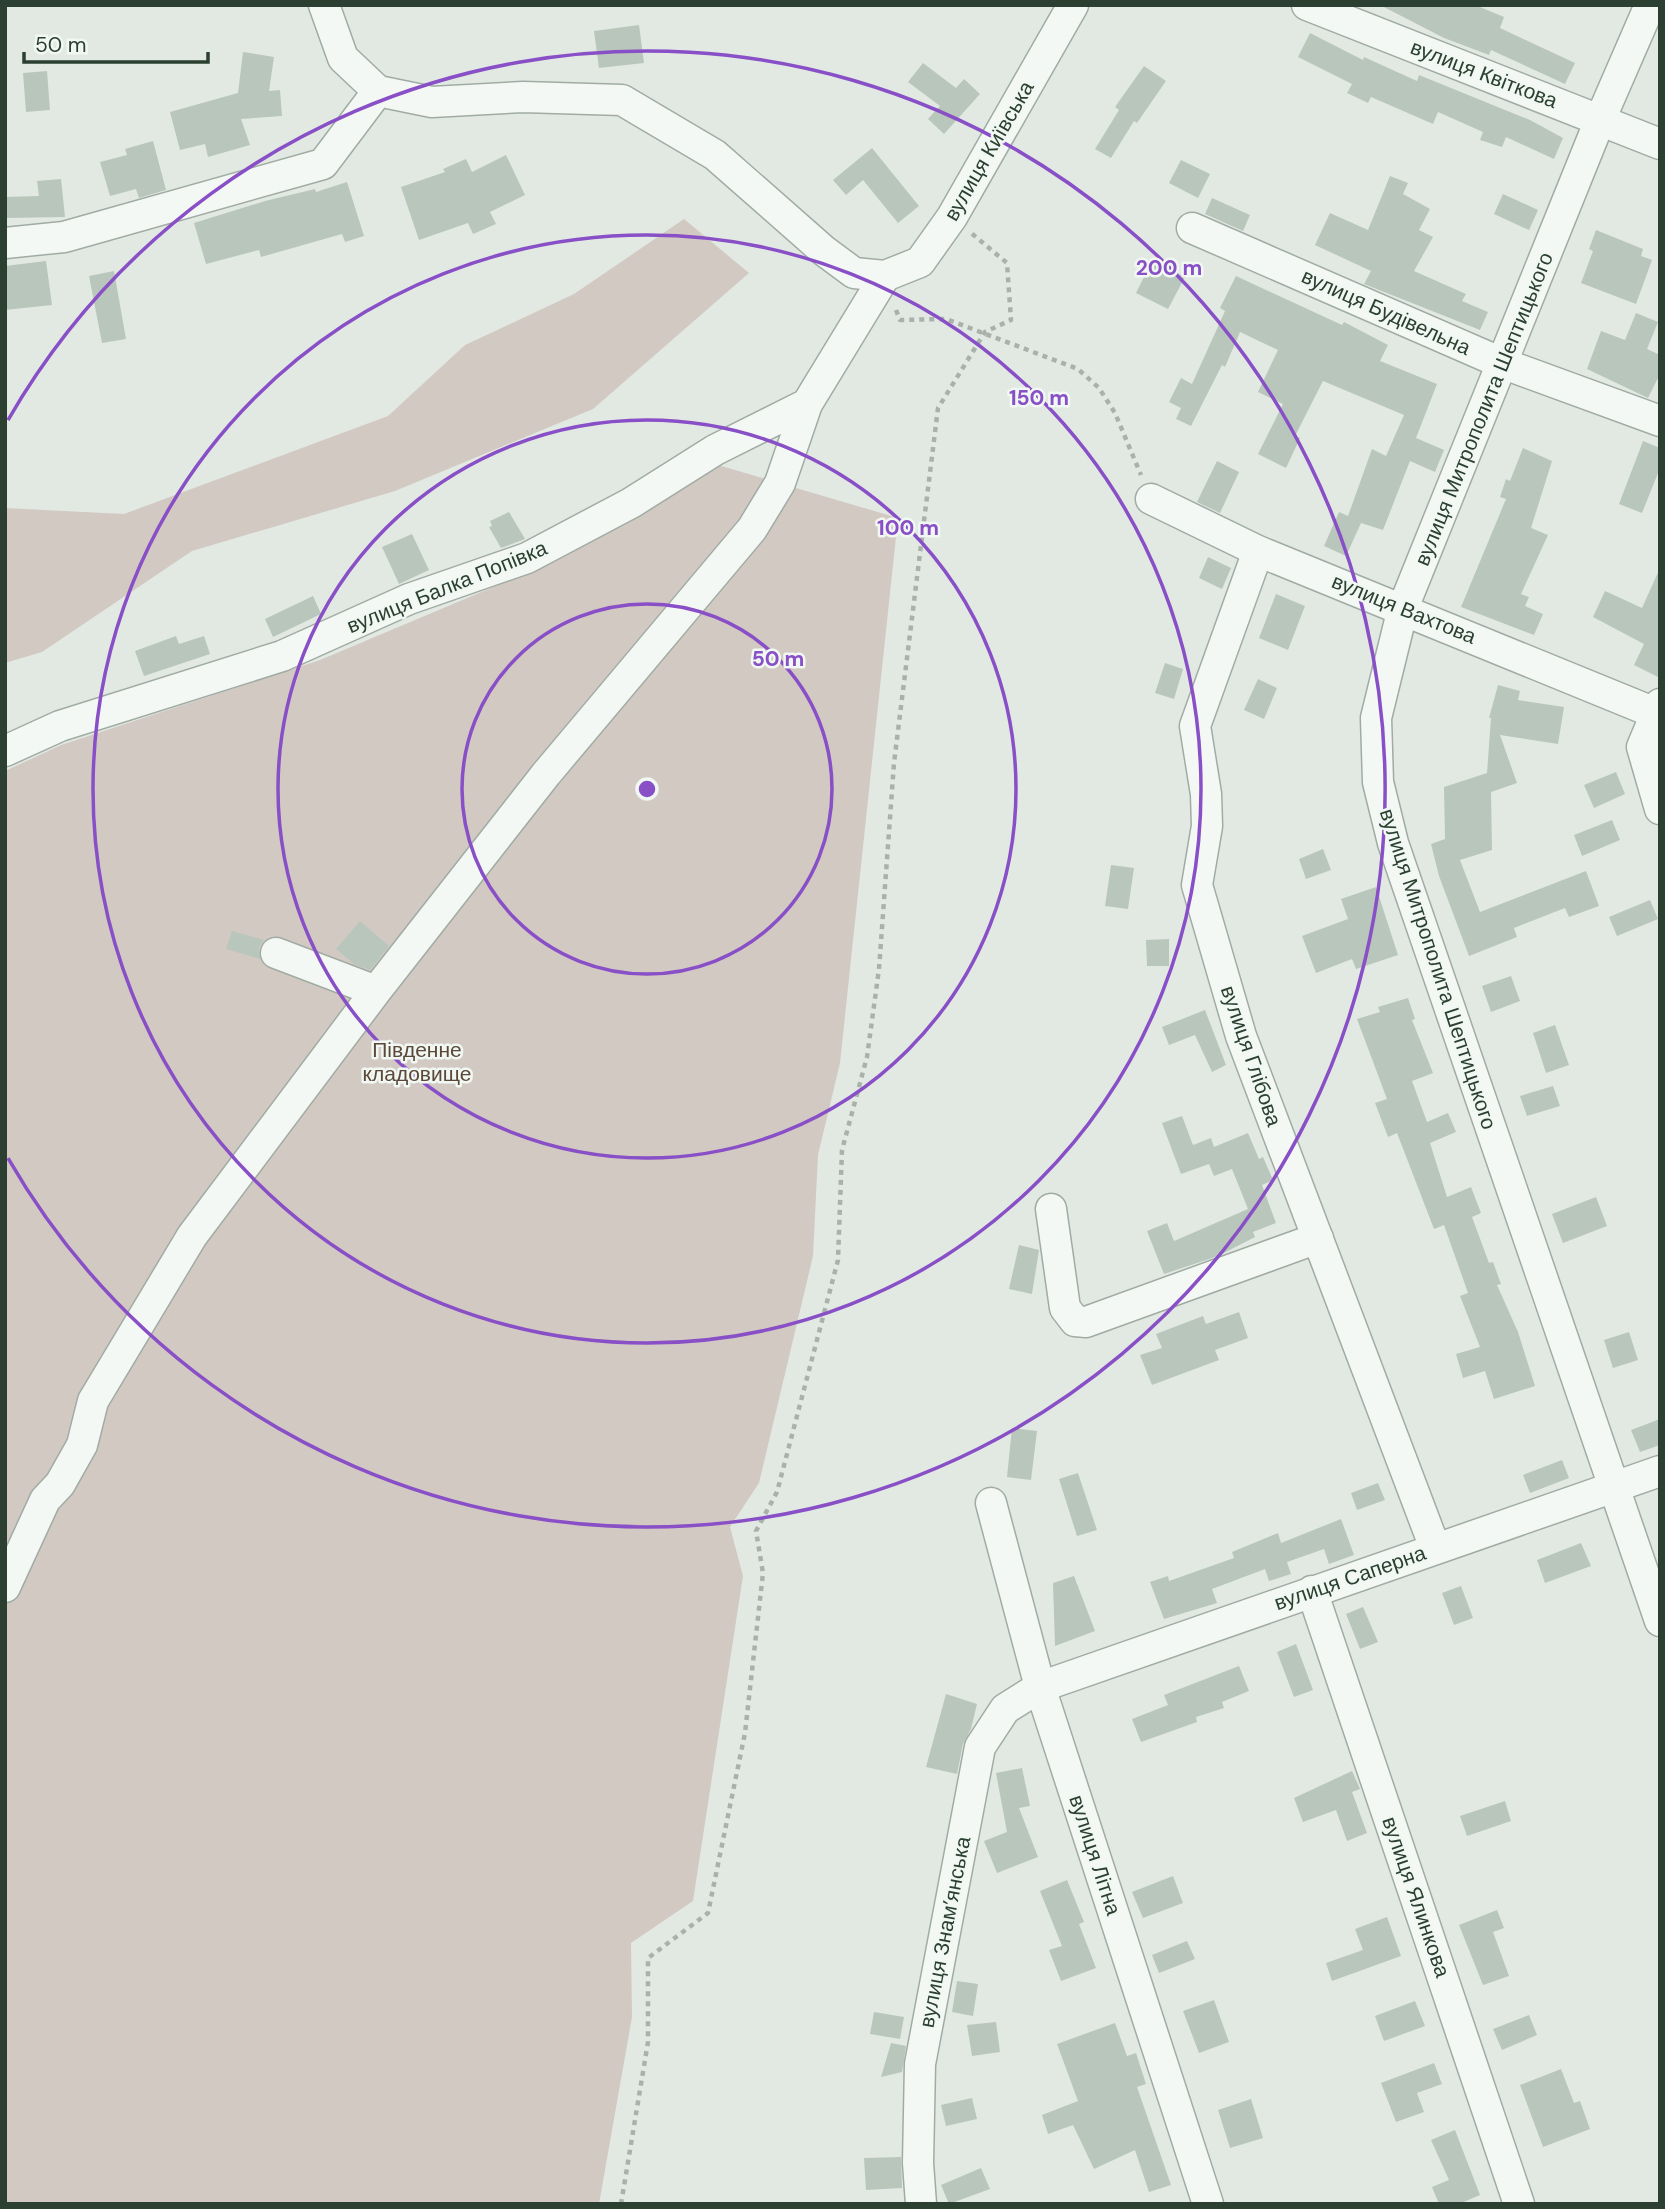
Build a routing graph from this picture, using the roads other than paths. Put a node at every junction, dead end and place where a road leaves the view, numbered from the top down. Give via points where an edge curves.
1 (324, 5) edge
2 (1073, 5) edge
3 (1307, 5) edge
4 (1650, 5) edge
5 (378, 91) junction
6 (1600, 120) junction
7 (1660, 144) edge
8 (1192, 228) dead end
9 (5, 243) edge
10 (885, 276) junction
11 (1504, 364) junction
12 (807, 404) junction
13 (1660, 421) edge
14 (1151, 499) road end
15 (1258, 551) junction
16 (1403, 608) junction
17 (1658, 710) edge
18 (5, 751) edge
19 (1660, 809) edge
20 (276, 953) dead end
21 (376, 991) junction
22 (1051, 1209) dead end
23 (1318, 1238) junction
24 (1660, 1471) edge
25 (1613, 1486) junction
26 (991, 1503) dead end
27 (1435, 1548) junction
28 (5, 1587) edge
29 (1312, 1591) junction
30 (1660, 1621) edge
31 (1040, 1687) junction
32 (921, 2204) edge
33 (1208, 2204) edge
34 (1519, 2204) edge

1 - 5 street via 343,58
2 - 10 street, вулиця Київська via 952,217 920,262
3 - 6 street, вулиця Квіткова
4 - 6 street, вулиця Митрополита Шептицького
5 - 9 street via 323,164 64,237
5 - 10 street via 432,102 523,97 622,100 715,155 854,272
6 - 7 street, вулиця Квіткова
6 - 11 street, вулиця Митрополита Шептицького
8 - 11 street, вулиця Будівельна
10 - 12 street
11 - 13 street, вулиця Будівельна
11 - 16 street, вулиця Митрополита Шептицького
12 - 18 street, вулиця Балка Попівка via 715,450 631,503 527,558 409,599 282,656 60,726
12 - 21 street via 780,483 752,529 546,774
14 - 15 street, вулиця Вахтова
15 - 16 street, вулиця Вахтова
15 - 23 street, вулиця Глібова via 1195,726 1207,826 1196,885 1241,1036
16 - 17 street, вулиця Вахтова
16 - 25 street, вулиця Митрополита Шептицького via 1376,718 1378,782 1393,843
17 - 19 street via 1642,747
20 - 21 street
21 - 28 street via 192,1236 93,1401 82,1445 60,1484 44,1500
22 - 23 street via 1066,1308 1074,1321 1086,1322
23 - 27 street, вулиця Глібова
24 - 25 street, вулиця Саперна
25 - 27 street, вулиця Саперна
25 - 30 street, вулиця Митрополита Шептицького
26 - 31 street, вулиця Літна
27 - 29 street, вулиця Саперна
29 - 31 street, вулиця Саперна
29 - 34 street, вулиця Ялинкова
31 - 32 street, вулиця Знам’янська via 1005,1709 980,1747 920,2064
31 - 33 street, вулиця Літна

